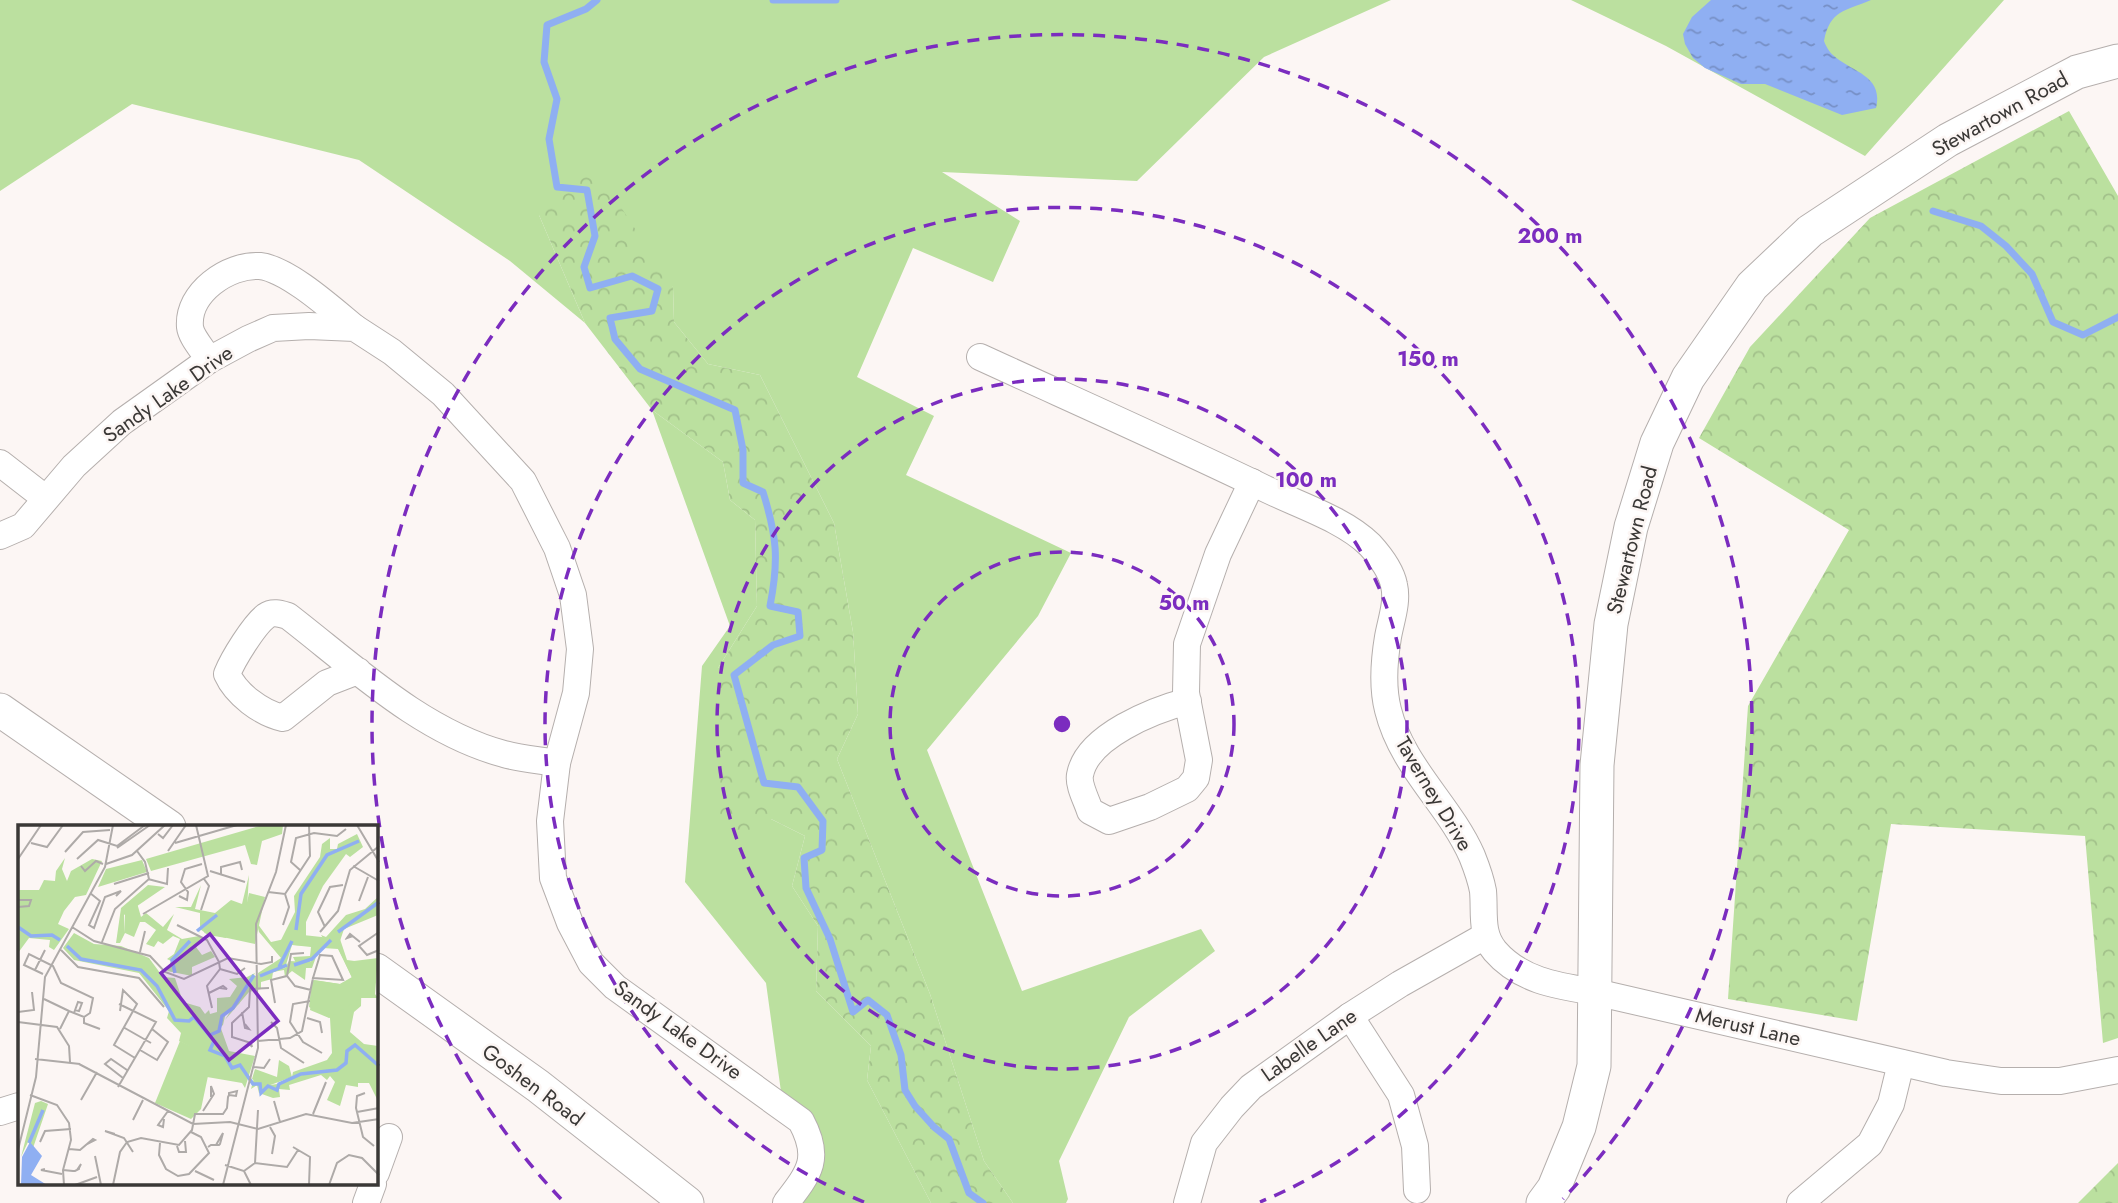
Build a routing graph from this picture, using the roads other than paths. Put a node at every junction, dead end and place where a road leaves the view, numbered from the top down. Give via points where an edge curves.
1 (2118, 61) edge
2 (355, 328) junction
3 (980, 357) dead end
4 (209, 360) junction
5 (0, 463) edge
6 (1252, 482) junction
7 (45, 498) junction
8 (0, 536) edge
9 (359, 671) junction
10 (1188, 701) junction
11 (0, 710) edge
12 (557, 763) junction
13 (166, 825) edge
14 (1485, 936) junction
15 (378, 971) edge
16 (1595, 992) junction
17 (1350, 1016) junction
18 (1901, 1063) junction
19 (2118, 1070) edge
20 (18, 1106) edge
21 (0, 1112) edge
22 (389, 1137) dead end
23 (378, 1167) edge
24 (372, 1186) edge
25 (1417, 1190) dead end
26 (366, 1203) edge
27 (687, 1203) edge
28 (786, 1203) edge
29 (1186, 1203) edge
30 (1543, 1203) edge
31 (1800, 1203) edge

1 - 16 street, Stewartown Road via 2077,72 1948,140 1810,231 1752,286 1688,378 1657,443 1635,515 1611,624 1597,765
2 - 4 street, Sandy Lake Drive via 273,328
2 - 4 street via 286,275 260,266 230,271 207,286 192,308 190,329
2 - 12 street, Sandy Lake Drive via 443,394 490,443 523,481 557,548 573,595 580,649 576,693
3 - 6 street, Taverney Drive
4 - 7 street, Sandy Lake Drive via 122,422
5 - 7 street
6 - 10 street via 1218,554 1187,645
6 - 14 street, Taverney Drive via 1343,526 1369,544 1388,568 1395,602 1384,672 1388,709 1399,742 1459,830 1472,858 1483,889
7 - 8 street, Sandy Lake Drive via 23,526
9 - 9 street via 288,616 277,613 267,615 233,658 227,674 233,687 271,715 283,718 327,683
9 - 12 street via 451,733 503,754
10 - 10 street via 1199,760 1196,778 1187,789 1109,821 1090,811 1079,778 1083,765 1103,740 1161,708
11 - 13 street
12 - 28 street, Sandy Lake Drive via 550,821 553,878 570,923 591,963 615,987 801,1121 813,1158
14 - 16 street via 1496,953 1542,983
14 - 17 street, Labelle Lane
15 - 27 street, Goshen Road via 538,1086
16 - 18 street, Merust Lane
16 - 30 street, Stewartown Road via 1594,1066 1579,1127 1554,1188
17 - 25 street via 1401,1095 1415,1146
17 - 29 street, Labelle Lane via 1251,1087 1232,1107 1204,1143
18 - 19 street, Merust Lane via 2001,1081 2060,1081
18 - 31 street via 1891,1104 1870,1144
20 - 21 street
22 - 23 street
24 - 26 street

